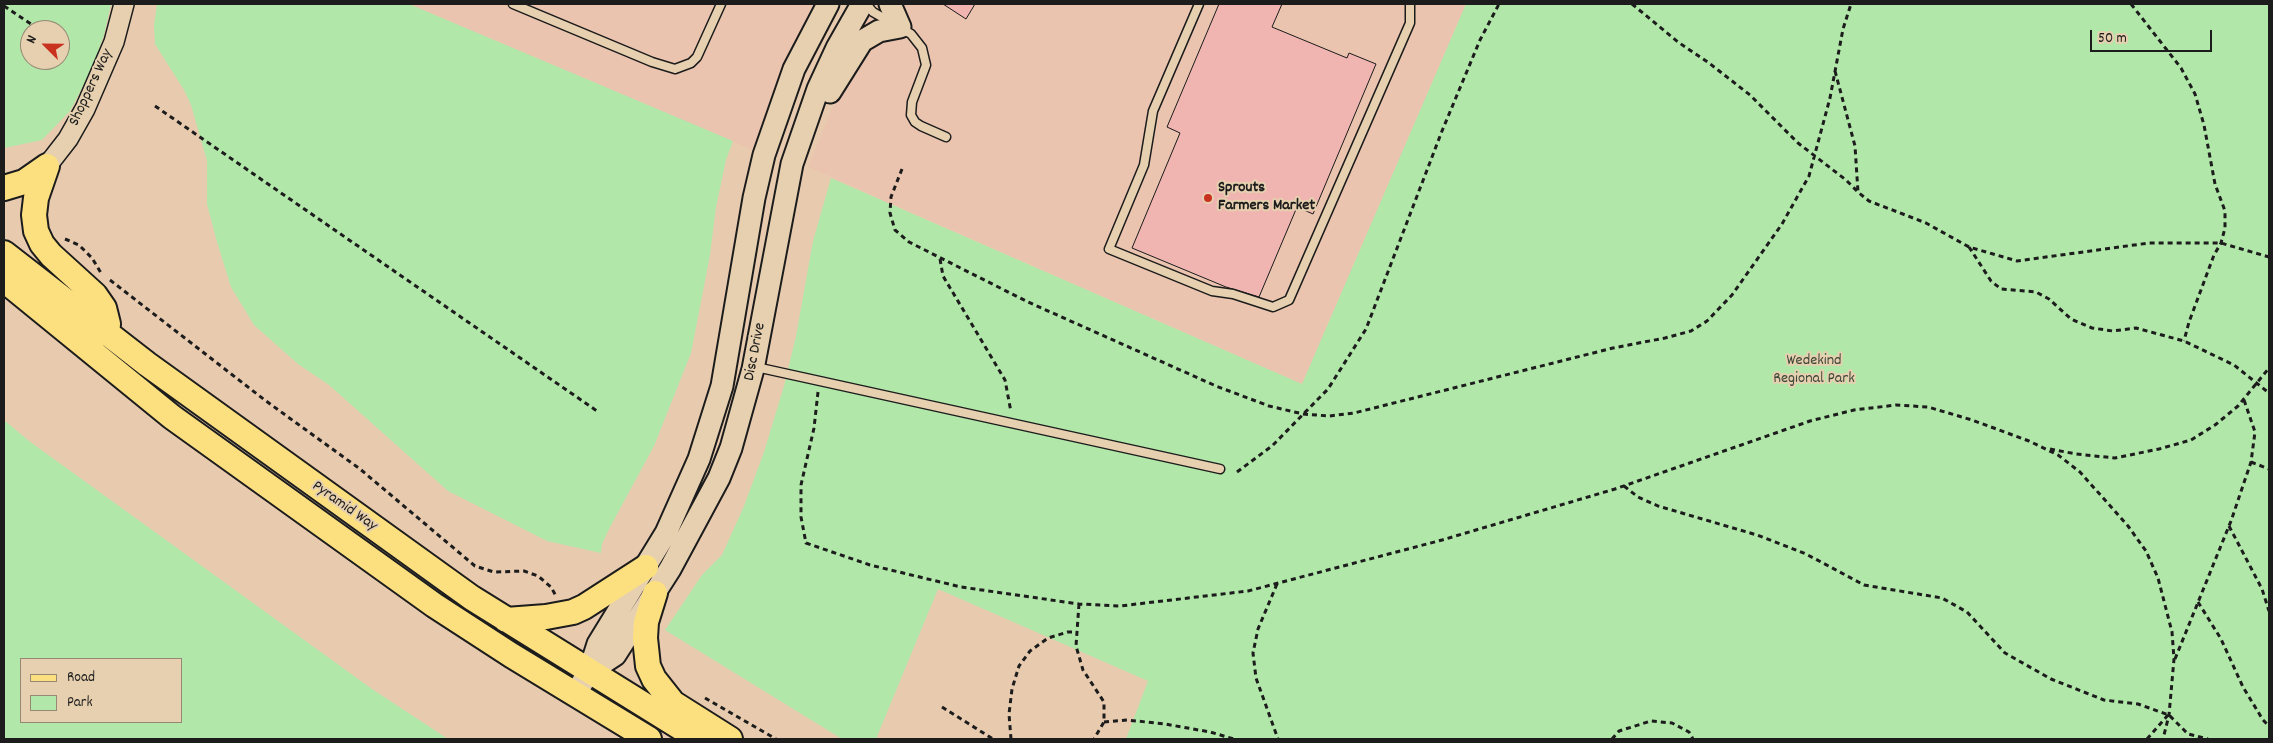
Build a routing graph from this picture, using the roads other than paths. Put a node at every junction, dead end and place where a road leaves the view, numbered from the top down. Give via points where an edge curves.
1 (124, 4) edge
2 (513, 4) edge
3 (721, 4) edge
4 (828, 4) edge
5 (864, 4) edge
6 (890, 4) edge
7 (1199, 4) edge
8 (1410, 4) edge
9 (900, 27) junction
10 (946, 138) dead end
11 (762, 165) junction
12 (47, 166) junction
13 (4, 188) edge
14 (783, 202) junction
15 (4, 253) edge
16 (4, 280) edge
17 (107, 334) junction
18 (754, 366) junction
19 (1220, 469) dead end
20 (646, 567) junction
21 (655, 594) junction
22 (506, 620) junction
23 (589, 672) junction
24 (575, 694) junction
25 (648, 739) edge
26 (699, 739) edge
27 (730, 739) edge

1 - 12 street, Shoppers Way via 114,42 86,109
2 - 3 lane via 674,69 698,57
4 - 11 main road, Disc Drive via 794,69
5 - 9 lane
5 - 14 main road, Disc Drive via 837,48 818,89 792,164
6 - 9 main road
7 - 8 lane via 1153,111 1144,165 1109,249 1212,292 1233,294 1272,307 1289,300 1410,23
9 - 10 lane via 918,41 925,55 926,66 912,102 911,115 921,126
9 - 14 main road via 879,31 857,46 834,84
11 - 18 main road via 762,223 744,335 744,344
11 - 20 main road, Disc Drive via 728,353 712,420 684,495
12 - 13 main road via 24,182
12 - 17 main road via 36,198 35,224 42,244 95,295 104,308
14 - 18 main road, Disc Drive
15 - 17 main road, Pyramid Way
16 - 24 main road, Pyramid Way via 172,417 434,604
17 - 22 main road, Pyramid Way via 347,510
18 - 19 lane
18 - 21 main road, Disc Drive via 719,478
20 - 22 main road via 573,612
20 - 23 main road, Disc Drive via 598,644
21 - 23 main road, Disc Drive via 615,655
21 - 27 main road via 644,638 648,666 654,679 673,702
22 - 23 main road, Pyramid Way
23 - 24 main road, Disc Drive
23 - 26 main road, Pyramid Way
24 - 25 main road, Pyramid Way

